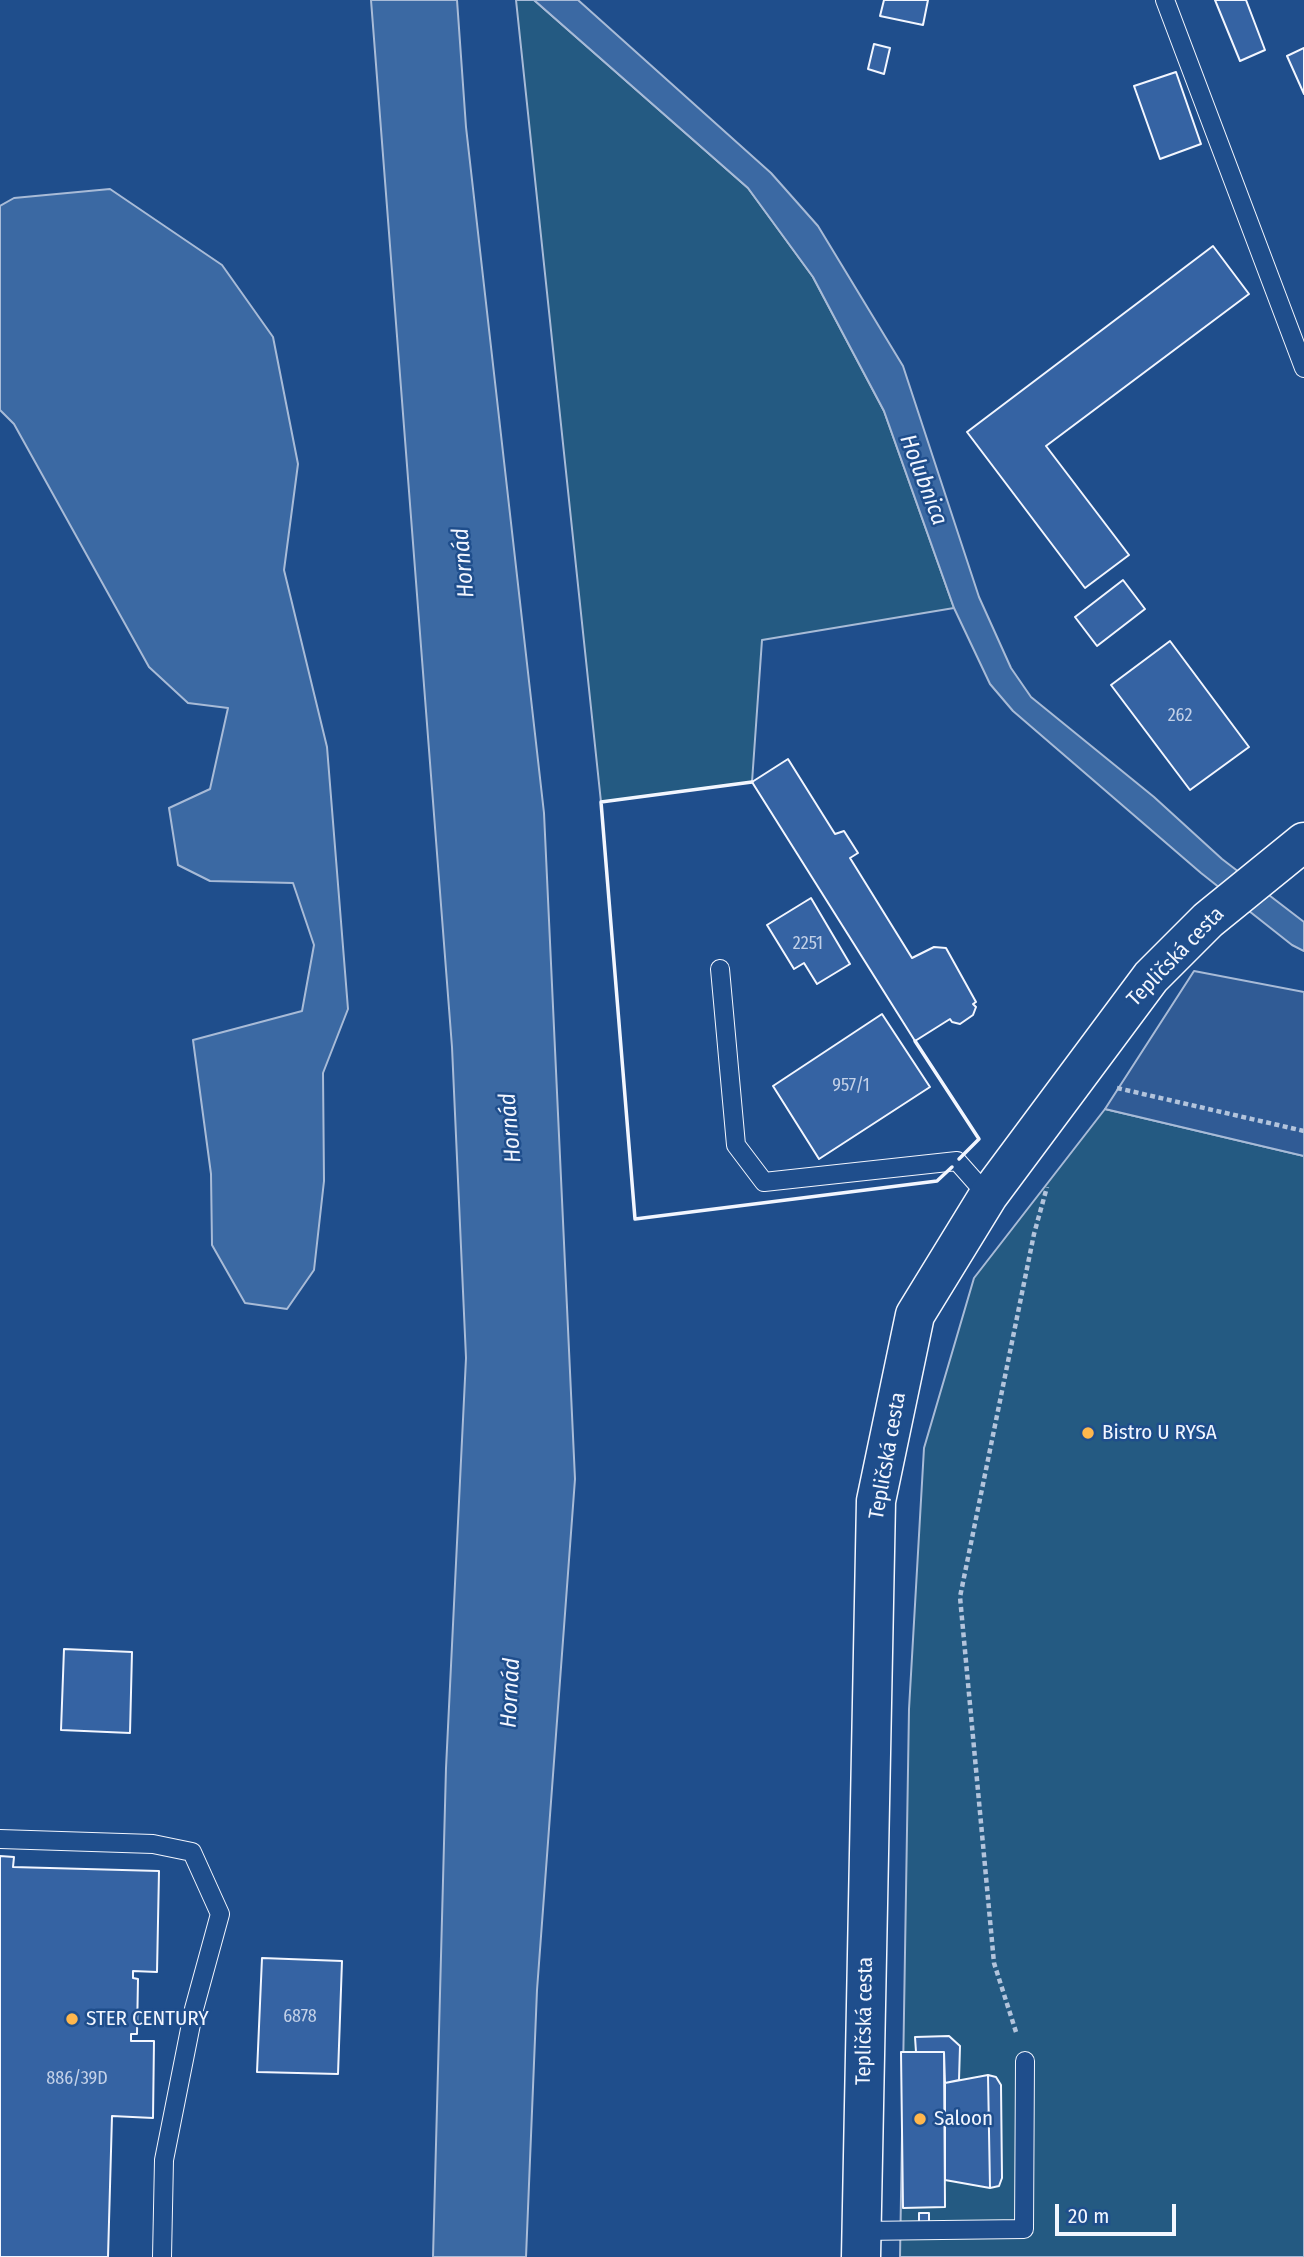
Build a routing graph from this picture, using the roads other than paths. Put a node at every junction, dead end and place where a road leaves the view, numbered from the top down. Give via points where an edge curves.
1 (1165, 0) edge
2 (1304, 368) edge
3 (1296, 849) edge
4 (720, 969) dead end
5 (988, 1196) junction
6 (0, 1839) edge
7 (1025, 2061) road end
8 (861, 2244) edge
9 (162, 2257) edge

1 - 2 lane
3 - 5 street, Tepličská cesta via 1208,920 1151,977
4 - 5 lane via 736,1145 764,1182 957,1161
5 - 8 street, Tepličská cesta via 915,1315 876,1501
6 - 9 lane via 153,1844 192,1853 220,1914 194,2009 164,2161
7 - 8 lane via 1024,2229

